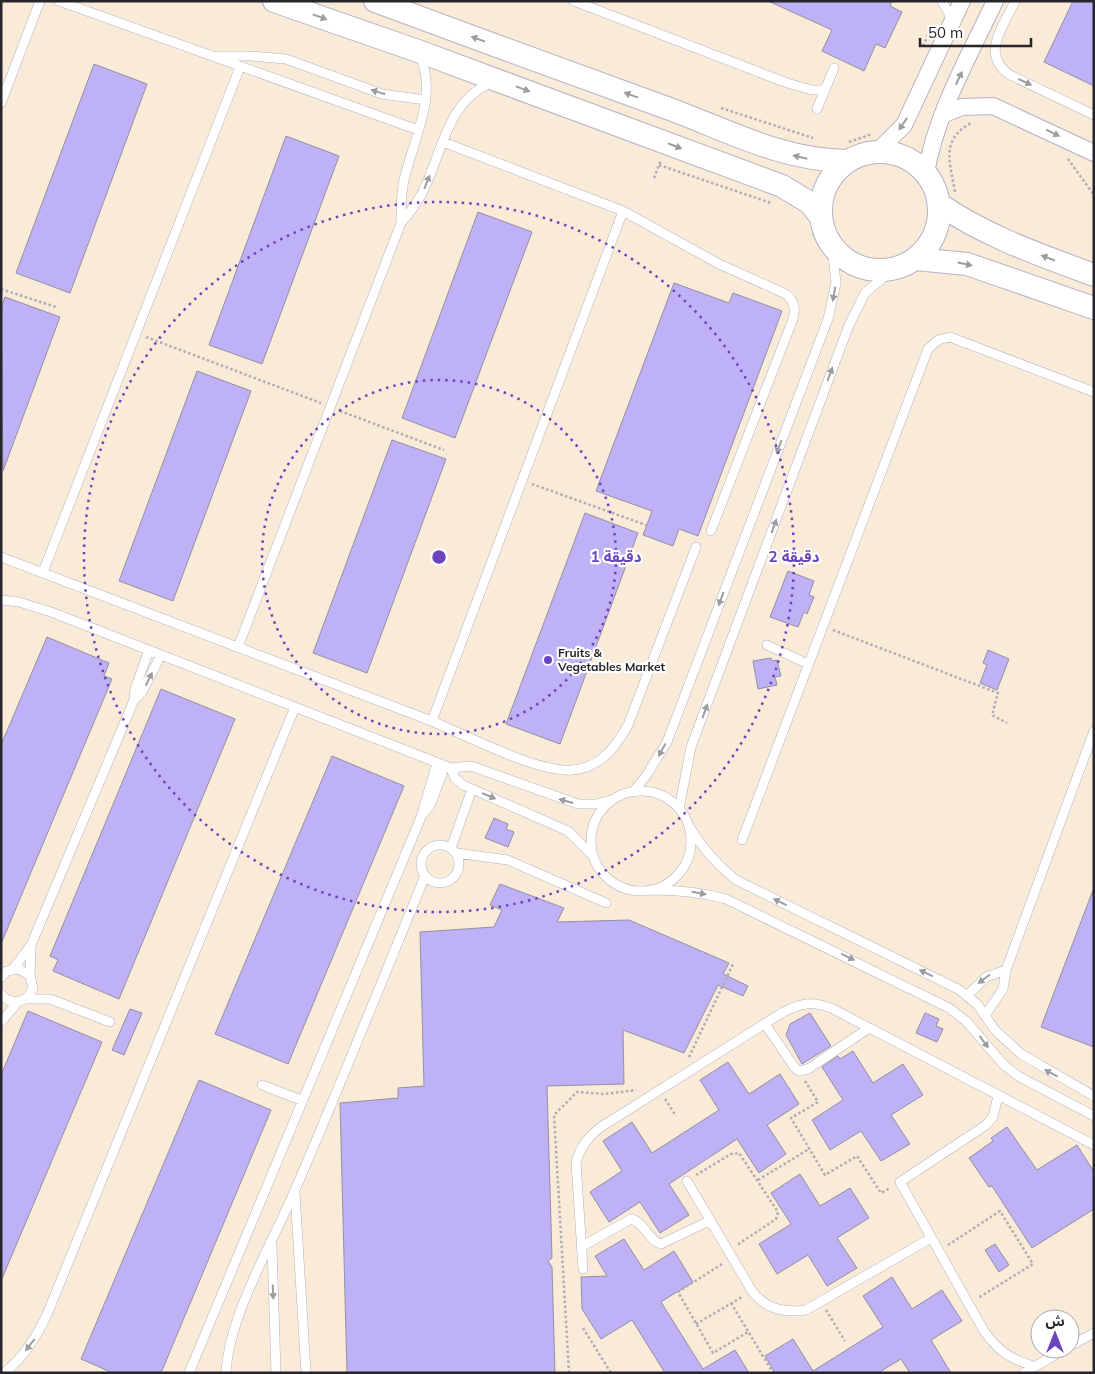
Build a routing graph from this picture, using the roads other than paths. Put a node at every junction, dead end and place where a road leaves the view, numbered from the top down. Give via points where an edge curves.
1 (40, 1) edge
2 (59, 1) edge
3 (274, 1) edge
4 (375, 1) edge
5 (574, 1) edge
6 (942, 1) edge
7 (962, 1) edge
8 (995, 1) edge
9 (1015, 1) edge
10 (953, 22) junction
11 (418, 51) junction
12 (210, 56) junction
13 (240, 67) junction
14 (834, 68) dead end
15 (499, 80) junction
16 (825, 90) junction
17 (426, 100) junction
18 (1, 103) edge
19 (817, 109) dead end
20 (942, 115) junction
21 (1094, 115) edge
22 (418, 130) junction
23 (443, 142) junction
24 (876, 143) junction
25 (846, 153) junction
26 (1094, 153) edge
27 (926, 173) junction
28 (940, 204) junction
29 (623, 211) junction
30 (400, 223) junction
31 (816, 223) junction
32 (828, 250) junction
33 (916, 259) junction
34 (892, 270) junction
35 (1094, 275) edge
36 (1094, 308) edge
37 (1094, 392) edge
38 (711, 531) dead end
39 (696, 547) dead end
40 (1, 556) edge
41 (43, 572) junction
42 (1, 600) edge
43 (767, 645) dead end
44 (238, 647) junction
45 (149, 650) junction
46 (161, 655) junction
47 (808, 664) junction
48 (134, 700) junction
49 (295, 707) junction
50 (432, 721) junction
51 (1094, 731) edge
52 (444, 766) junction
53 (472, 789) junction
54 (633, 792) junction
55 (614, 799) junction
56 (679, 808) junction
57 (689, 826) junction
58 (742, 840) dead end
59 (454, 851) junction
60 (592, 856) junction
61 (425, 876) junction
62 (651, 890) junction
63 (606, 903) dead end
64 (31, 945) junction
65 (1006, 970) junction
66 (6, 972) edge
67 (31, 979) junction
68 (2, 995) edge
69 (967, 996) junction
70 (50, 999) junction
71 (22, 1001) junction
72 (986, 1014) junction
73 (1, 1017) edge
74 (1, 1022) edge
75 (110, 1022) dead end
76 (765, 1024) junction
77 (869, 1028) junction
78 (262, 1085) dead end
79 (998, 1096) junction
80 (1094, 1096) edge
81 (302, 1100) junction
82 (1094, 1116) edge
83 (1094, 1145) edge
84 (686, 1181) road end
85 (295, 1191) junction
86 (709, 1221) junction
87 (931, 1238) junction
88 (272, 1244) junction
89 (582, 1247) junction
90 (583, 1269) dead end
91 (1094, 1333) edge
92 (1080, 1341) edge
93 (1046, 1359) edge
94 (1033, 1366) junction
95 (4, 1373) edge
96 (189, 1373) edge
97 (226, 1373) edge
98 (276, 1373) edge
99 (306, 1373) edge
100 (1024, 1373) edge

1 - 18 lane
2 - 12 lane
3 -> 11 street
25 -> 4 street via 813,160 775,151
5 - 16 lane via 799,88
6 - 10 lane
7 - 10 street
20 -> 8 street
9 -> 21 lane via 994,46 994,58 1000,68
10 -> 24 street via 908,118 892,140
11 - 15 street
11 - 17 lane via 426,70
12 - 13 lane
17 -> 12 lane via 382,94 286,59
13 - 22 lane
13 - 41 lane
14 - 16 lane
15 - 23 lane via 469,95
15 -> 31 street via 782,186 810,203
16 - 19 lane
17 - 22 lane
20 -> 26 street via 972,105 993,106
20 - 27 street
22 - 30 lane via 404,181
23 - 29 lane
30 -> 23 lane via 425,188
24 - 25 street via 862,155
24 - 27 street
25 - 31 street via 827,185
27 - 28 street
28 - 33 street via 935,234
35 -> 28 street via 1002,240
29 - 38 lane via 719,264 786,294 794,305 793,318
29 - 50 lane
30 - 44 lane
31 - 32 street via 824,232
32 - 34 street via 858,266 878,271
32 -> 54 lane via 836,283 828,319 667,742
33 - 34 street
33 -> 36 street via 966,264
56 -> 34 lane via 691,747 849,325 865,294
37 - 47 lane via 963,340 950,337 938,340 928,349
39 - 50 lane via 628,725 606,756 590,766 572,770 553,769
40 - 41 lane
41 - 44 lane
42 - 45 lane via 35,606
43 - 47 lane
44 - 50 lane
45 - 46 lane
45 - 48 lane
48 -> 46 lane via 142,692
46 - 49 lane
47 - 58 lane
48 - 64 lane
49 - 52 lane
49 -> 95 lane via 48,1312 35,1339 17,1363
51 - 65 lane
52 - 53 lane via 459,782
55 -> 52 lane via 578,804 471,766
52 - 81 lane
53 - 59 lane
53 -> 60 lane via 568,831
54 - 55 lane
54 - 56 lane via 650,792
55 - 60 lane via 594,824 590,839
56 - 57 lane
57 - 62 lane via 691,847 684,867 670,882
69 -> 57 lane via 941,980 736,880 717,865
59 - 61 lane via 435,845 428,848 421,861
59 - 61 lane via 459,870 454,877 439,884
59 - 63 lane via 508,860
60 - 62 lane via 601,872 615,884 632,891
61 - 85 lane
62 -> 82 lane via 693,892 726,899 931,997 966,1021 1004,1065 1018,1076
64 - 66 lane
64 - 67 lane
65 -> 69 lane via 986,977
65 - 72 lane via 1003,989
66 - 67 lane via 20,969
67 - 70 lane
67 - 71 lane via 30,994
68 - 71 lane via 12,1002
68 - 73 lane
69 - 72 lane
70 - 71 lane
70 - 75 lane
71 - 74 lane
80 -> 72 lane via 1021,1054 995,1030
76 - 77 lane via 793,1006 806,1002 820,1003
76 - 77 lane via 799,1071 808,1069
76 - 89 lane via 601,1127 580,1148 576,1162
77 - 79 lane
78 - 81 lane
79 - 83 lane
79 - 87 lane via 993,1117 986,1125 900,1182
81 - 96 lane
84 - 86 lane
85 - 88 lane
85 - 99 lane
86 - 87 lane via 759,1300 773,1309 790,1312 806,1310 821,1303
86 - 89 lane via 661,1244 631,1219
87 - 94 lane via 996,1348 1013,1360
88 - 97 lane via 231,1338
88 -> 98 lane
89 - 90 lane
91 - 92 lane
93 - 94 lane
94 - 100 lane

